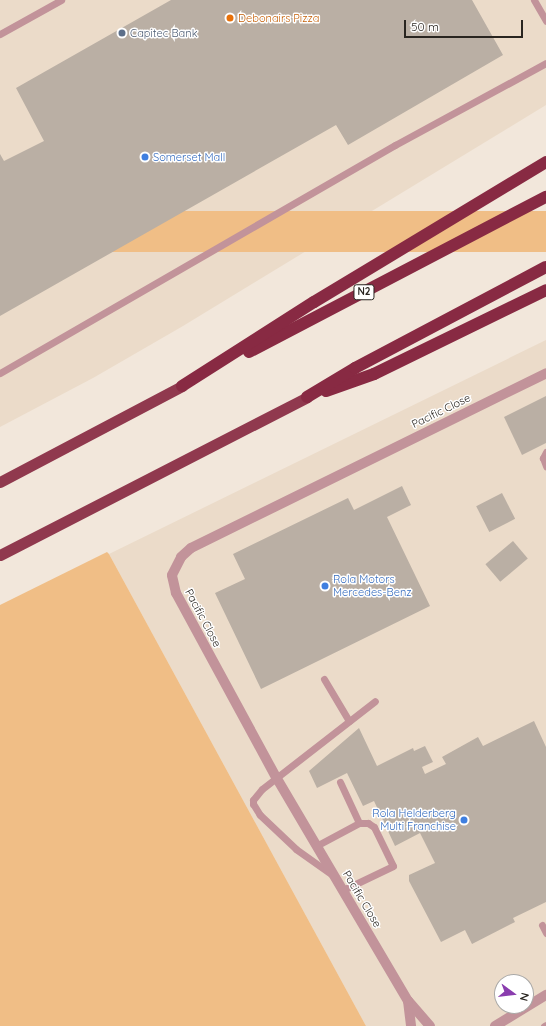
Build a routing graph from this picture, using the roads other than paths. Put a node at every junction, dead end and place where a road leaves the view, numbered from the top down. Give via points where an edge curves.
1 (61, 0) edge
2 (534, 0) edge
3 (546, 21) edge
4 (0, 34) edge
5 (546, 63) edge
6 (546, 162) edge
7 (546, 197) edge
8 (546, 267) edge
9 (546, 290) edge
10 (0, 373) edge
11 (546, 373) edge
12 (182, 386) junction
13 (307, 397) junction
14 (546, 452) edge
15 (546, 466) edge
16 (0, 482) edge
17 (0, 555) edge
18 (324, 679) dead end
19 (375, 701) dead end
20 (349, 721) junction
21 (276, 779) junction
22 (340, 782) dead end
23 (358, 823) junction
24 (316, 846) junction
25 (334, 876) junction
26 (343, 890) junction
27 (542, 925) dead end
28 (546, 933) edge
29 (546, 995) edge
30 (408, 1001) junction
31 (411, 1026) edge
32 (430, 1026) edge
33 (496, 1026) edge

1 - 4 lane
2 - 3 lane
5 - 10 lane via 395,145
6 - 12 highway via 314,302
7 - 12 highway, N2
8 - 13 highway via 355,368
9 - 13 highway via 374,374
11 - 21 street, Pacific Close via 191,548 175,566 172,584 176,593
12 - 16 highway, N2
13 - 17 highway
14 - 15 lane via 543,458
18 - 20 lane
19 - 20 lane
20 - 21 lane
21 - 24 street, Pacific Close
21 - 25 lane via 255,796 255,809 296,848
22 - 23 lane
23 - 24 lane
23 - 26 lane via 368,823 374,827 393,866
24 - 25 street, Pacific Close
25 - 26 street, Pacific Close
26 - 30 street, Pacific Close
27 - 28 lane
29 - 33 street
30 - 31 street
30 - 32 street

